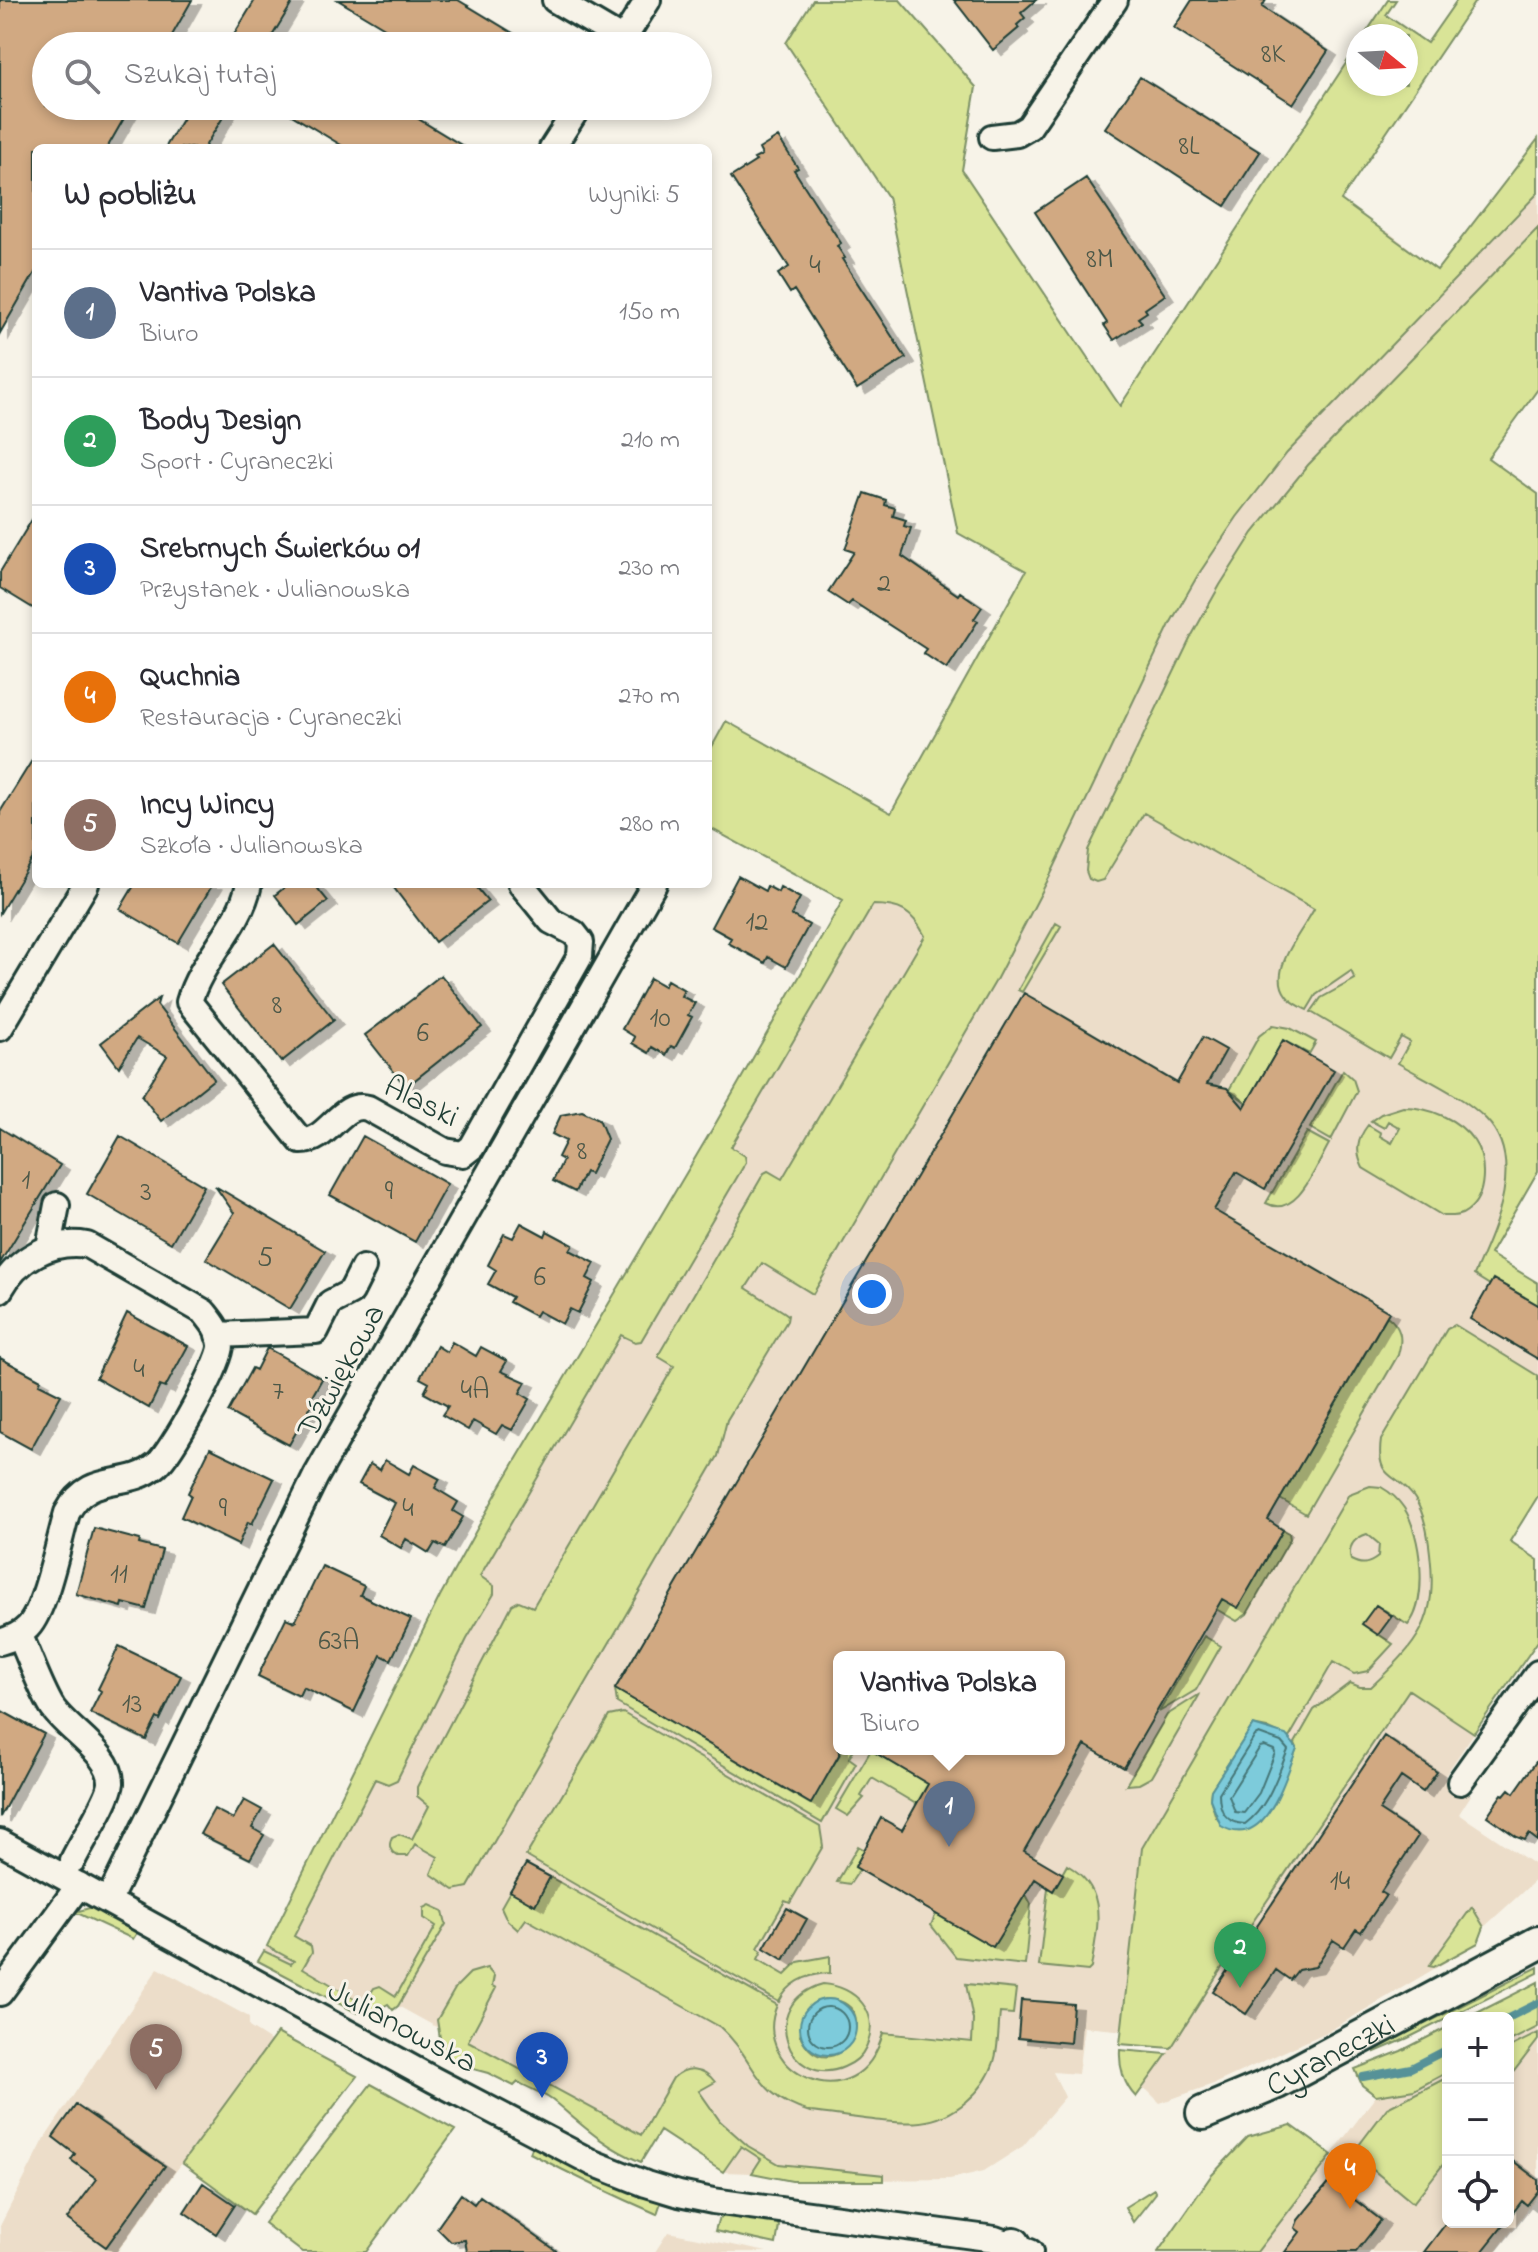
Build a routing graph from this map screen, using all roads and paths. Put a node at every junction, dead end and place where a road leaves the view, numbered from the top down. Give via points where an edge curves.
1 (555, 0) edge
2 (648, 0) edge
3 (1115, 0) edge
4 (604, 32) edge
5 (628, 32) edge
6 (570, 120) edge
7 (992, 137) dead end
8 (555, 144) edge
9 (84, 888) edge
10 (247, 888) edge
11 (524, 888) edge
12 (652, 888) edge
13 (0, 1028) edge
14 (57, 1205) dead end
15 (49, 1247) junction
16 (363, 1268) dead end
17 (1, 1285) edge
18 (218, 1335) junction
19 (10, 1638) edge
20 (1538, 1673) edge
21 (1460, 1782) dead end
22 (0, 1842) edge
23 (73, 1860) dead end
24 (79, 1885) junction
25 (108, 1901) junction
26 (1538, 1943) edge
27 (0, 1993) edge
28 (1203, 2113) dead end
29 (1017, 2249) edge

1 - 4 street
2 - 5 street
3 - 7 street via 1029,127
6 - 8 street
9 - 13 street
10 - 11 street, Alaski via 234,921 194,982 189,1002 198,1015 301,1141 314,1140 359,1105 445,1151 463,1154 472,1147 580,956 581,942 574,933 551,921
12 - 25 street, Dźwiękowa via 316,1476
14 - 15 street
15 - 17 street
15 - 18 street via 74,1242 109,1255 204,1312
16 - 18 street via 351,1292 330,1303 316,1331
18 - 19 street via 216,1367 155,1467 93,1486 73,1501 40,1606 28,1627
19 - 23 street via 52,1706 110,1772 111,1787
20 - 21 street
22 - 24 street, Julianowska
24 - 25 street, Julianowska
24 - 27 street
25 - 29 street, Julianowska via 448,2087 593,2163 646,2184 713,2201 995,2239
26 - 28 street, Cyraneczki via 1277,2082

